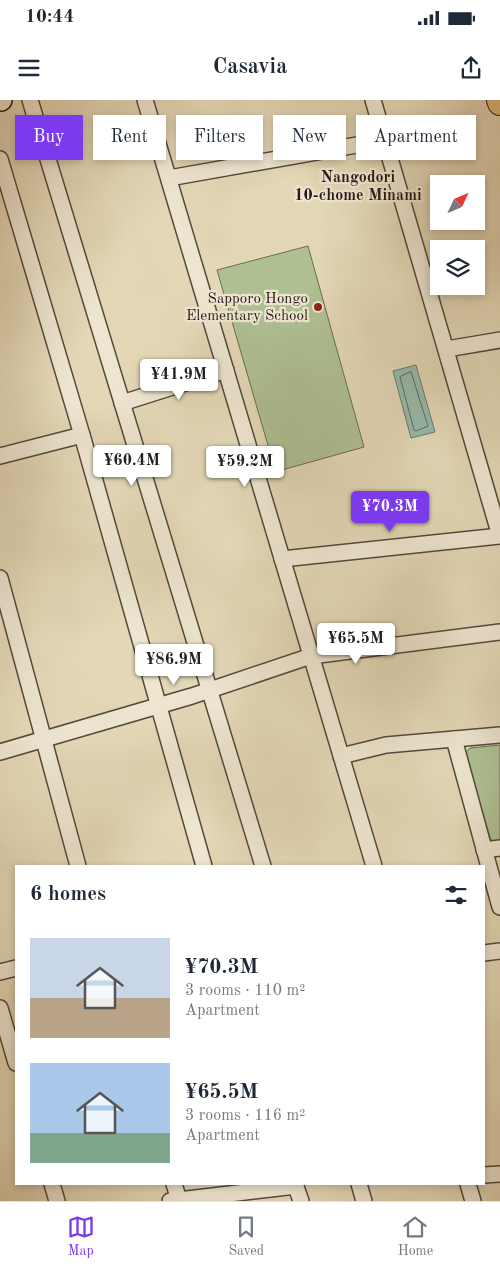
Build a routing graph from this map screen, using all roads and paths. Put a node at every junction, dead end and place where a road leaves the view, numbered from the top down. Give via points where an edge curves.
1 (30, 100) edge
2 (145, 100) edge
3 (373, 100) edge
4 (378, 115) edge
5 (356, 145) edge
6 (0, 159) edge
7 (391, 160) edge
8 (169, 178) junction
9 (6, 201) edge
10 (500, 340) edge
11 (447, 349) junction
12 (226, 370) junction
13 (122, 403) junction
14 (82, 435) junction
15 (0, 456) edge
16 (282, 559) junction
17 (0, 578) edge
18 (500, 632) edge
19 (310, 656) junction
20 (210, 690) junction
21 (160, 705) junction
22 (500, 735) edge
23 (454, 739) junction
24 (42, 740) junction
25 (0, 752) edge
26 (340, 756) junction
27 (500, 848) edge
28 (484, 850) junction
29 (78, 865) edge
30 (204, 865) edge
31 (263, 865) edge
32 (374, 865) edge
33 (500, 906) edge
34 (500, 951) edge
35 (485, 953) edge
36 (15, 968) edge
37 (0, 972) edge
38 (0, 1008) edge
39 (15, 1060) edge
40 (500, 1174) edge
41 (485, 1175) edge
42 (52, 1185) edge
43 (174, 1185) edge
44 (296, 1185) edge
45 (359, 1185) edge
46 (468, 1185) edge
47 (174, 1200) edge
48 (57, 1201) edge
49 (301, 1201) edge
50 (364, 1201) edge
51 (473, 1201) edge

1 - 13 street
2 - 8 street
3 - 4 street
5 - 8 street
6 - 9 street
7 - 11 street
8 - 12 street
9 - 14 street
10 - 11 street
11 - 16 street via 500,536
12 - 13 street
12 - 16 street
13 - 20 street
14 - 15 street
14 - 21 street
16 - 19 street
17 - 24 street
18 - 19 street
19 - 20 street
19 - 26 street
20 - 21 street
20 - 31 street
21 - 24 street
21 - 30 street
22 - 23 street
23 - 26 street via 386,745
23 - 28 street
24 - 25 street
24 - 29 street
26 - 32 street
27 - 28 street
28 - 33 street
34 - 35 street
36 - 37 street
38 - 39 street
40 - 41 street
42 - 48 street
43 - 47 street
44 - 47 street
44 - 49 street
45 - 50 street
46 - 51 street

